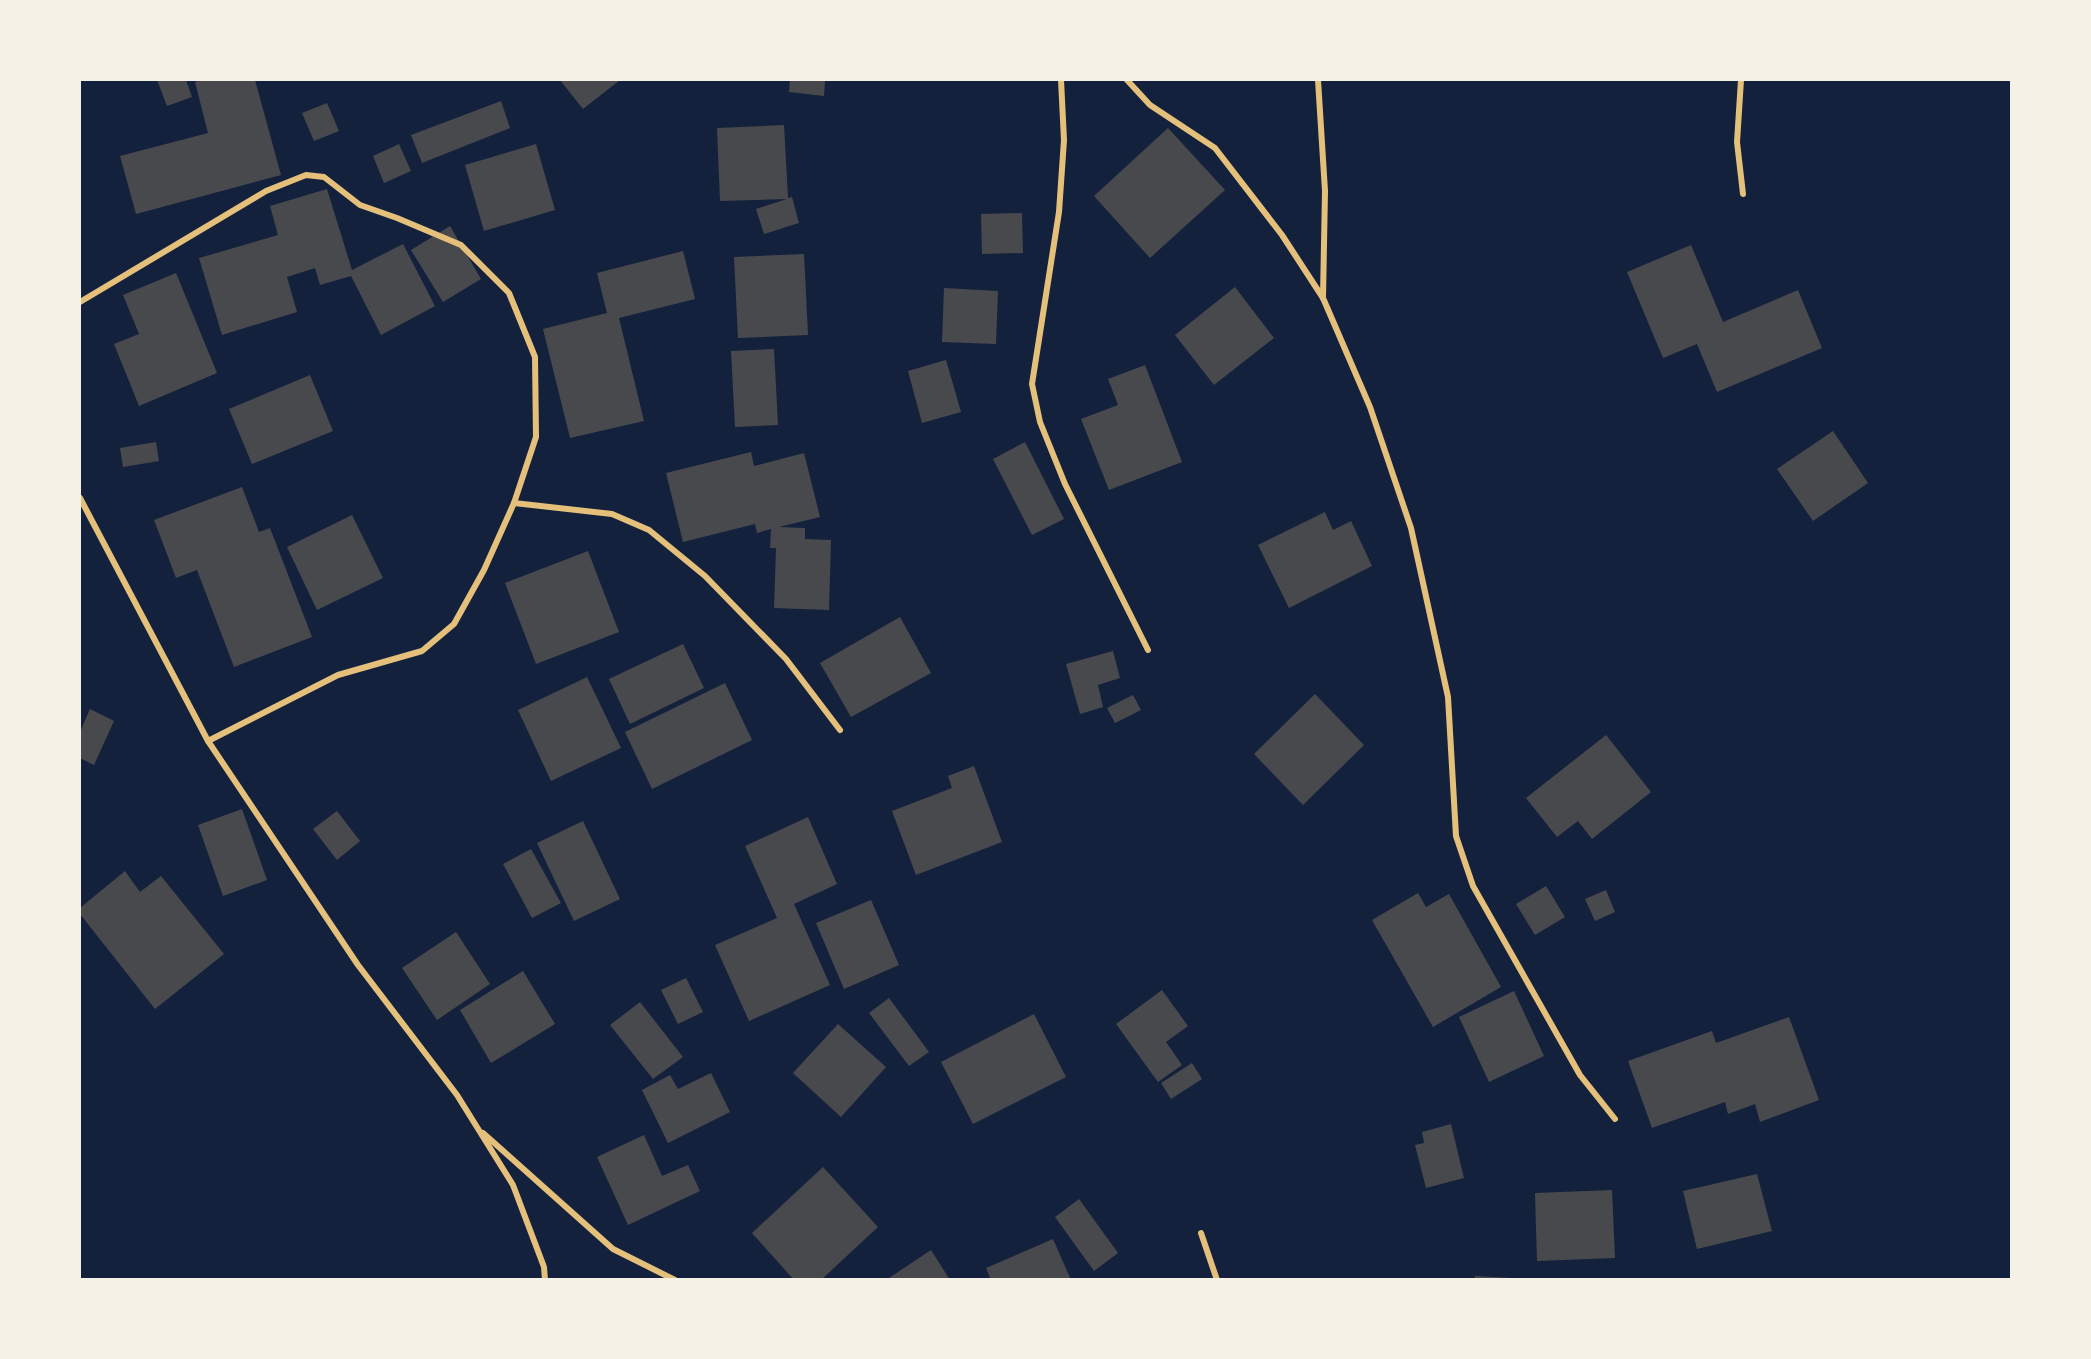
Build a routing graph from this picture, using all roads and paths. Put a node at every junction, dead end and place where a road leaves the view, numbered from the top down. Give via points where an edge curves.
1 (1061, 80) edge
2 (1127, 80) edge
3 (1318, 80) edge
4 (1741, 80) edge
5 (1743, 194) dead end
6 (1323, 298) junction
7 (80, 302) edge
8 (80, 498) edge
9 (514, 503) junction
10 (1148, 650) dead end
11 (840, 730) dead end
12 (208, 741) junction
13 (1615, 1119) dead end
14 (478, 1129) junction
15 (1201, 1233) dead end
16 (545, 1280) edge
17 (675, 1280) edge
18 (1217, 1280) edge

1 - 10 street via 1064,140 1059,212 1032,384 1040,422 1065,484
2 - 6 street via 1150,105 1215,148 1282,235
3 - 6 street via 1325,191
4 - 5 street via 1737,142
6 - 13 street via 1370,407 1411,528 1448,697 1456,836 1473,886 1580,1075
7 - 9 street via 266,191 306,175 324,177 360,205 462,245 509,293 535,357 536,437
8 - 12 street
9 - 11 street via 612,514 649,530 705,576 786,659
9 - 12 street via 454,624 422,651 338,675
12 - 14 street via 358,965 457,1095
14 - 16 street via 513,1185 544,1267
14 - 17 street via 613,1249
15 - 18 street

